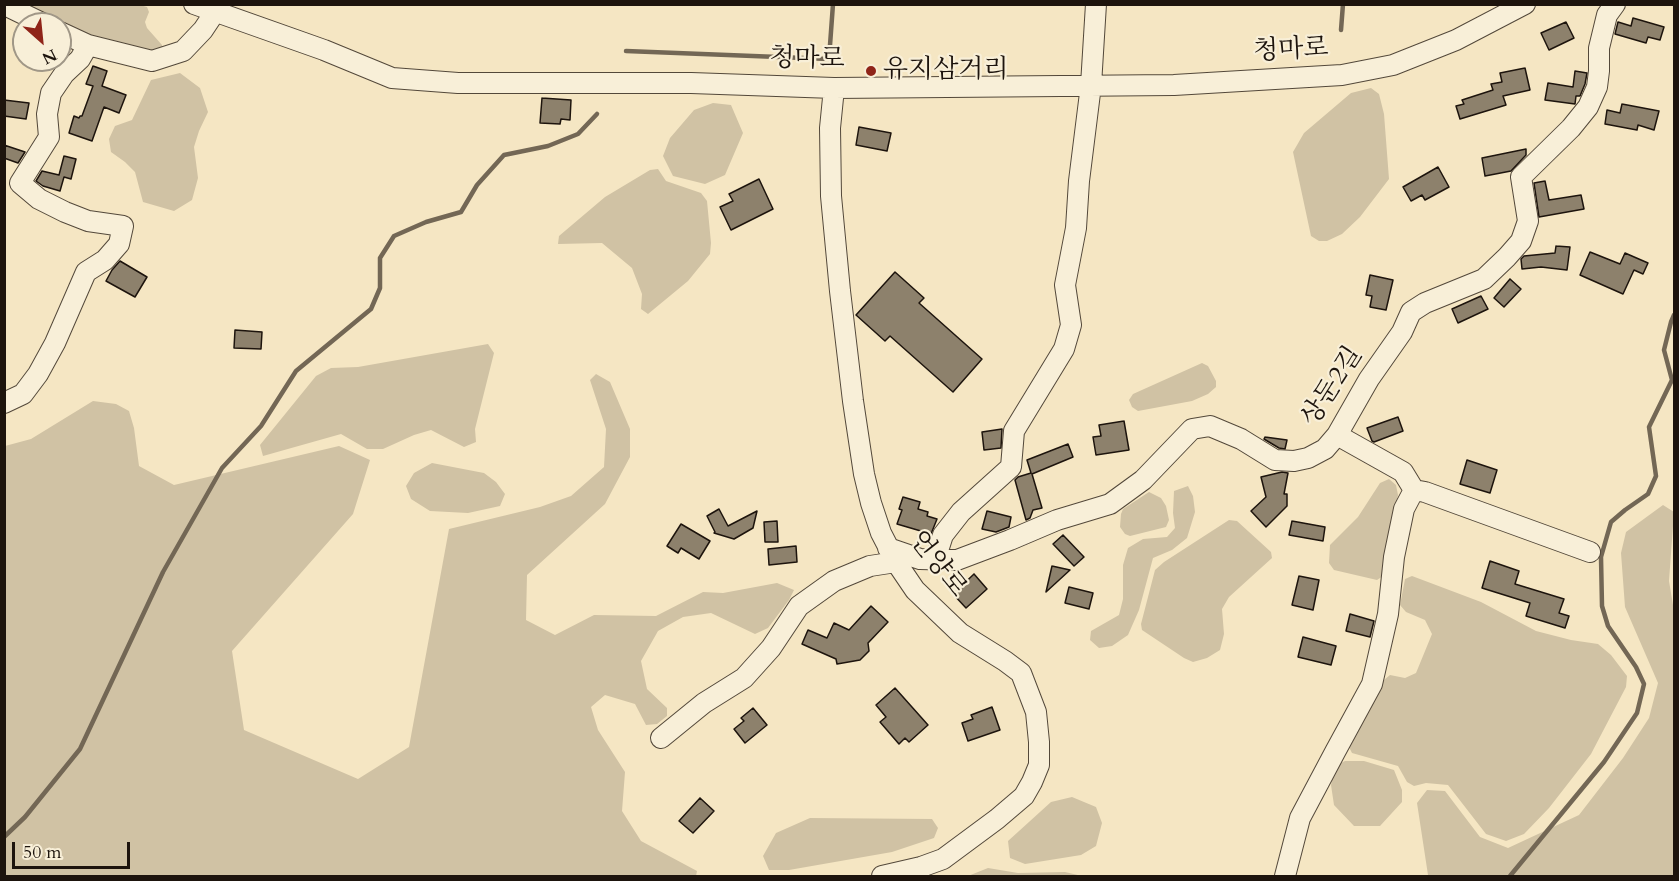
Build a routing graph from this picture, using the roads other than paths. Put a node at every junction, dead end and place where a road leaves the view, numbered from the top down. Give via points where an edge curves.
1 (194, 4) edge
2 (1096, 4) edge
3 (1525, 4) edge
4 (1615, 4) edge
5 (215, 12) junction
6 (72, 38) edge
7 (88, 45) junction
8 (1091, 85) junction
9 (834, 88) junction
10 (12, 177) edge
11 (4, 403) edge
12 (1337, 435) junction
13 (1414, 490) junction
14 (1590, 552) dead end
15 (892, 555) junction
16 (935, 560) junction
17 (661, 738) dead end
18 (882, 876) edge
19 (1285, 876) edge

1 - 5 street, 청마로
2 - 8 street
3 - 8 street, 청마로 via 1456,39 1368,71 1174,85
4 - 12 street, 상둔2길 via 1607,15 1599,48 1597,87 1588,107 1521,177 1528,221 1521,241 1484,279 1411,312
5 - 7 street via 183,51 152,61
5 - 9 street, 청마로 via 392,78 458,83 691,83
6 - 7 street
7 - 10 street via 51,93 47,114 49,136
8 - 9 street, 청마로
8 - 16 street via 1076,228 1065,285 1071,326 1064,349 1014,432 1011,467 943,535
9 - 15 street, 언양로 via 831,196 840,291 864,474 880,533
10 - 11 street via 39,199 65,212 88,221 123,226 119,244 105,260 86,272 38,374 23,394
12 - 13 street via 1403,472
12 - 16 street, 상둔2길 via 1325,449 1294,461 1275,460 1210,426 1192,429 1143,480 1110,504 1057,520 957,560
13 - 14 street
13 - 19 street via 1404,509 1388,614 1372,684 1300,818
15 - 16 street, 상둔2길
15 - 17 street via 834,581 799,606 771,648 744,678 704,703
15 - 18 street, 언양로 via 915,590 942,617 1021,673 1036,712 1039,765 1024,796 943,859

